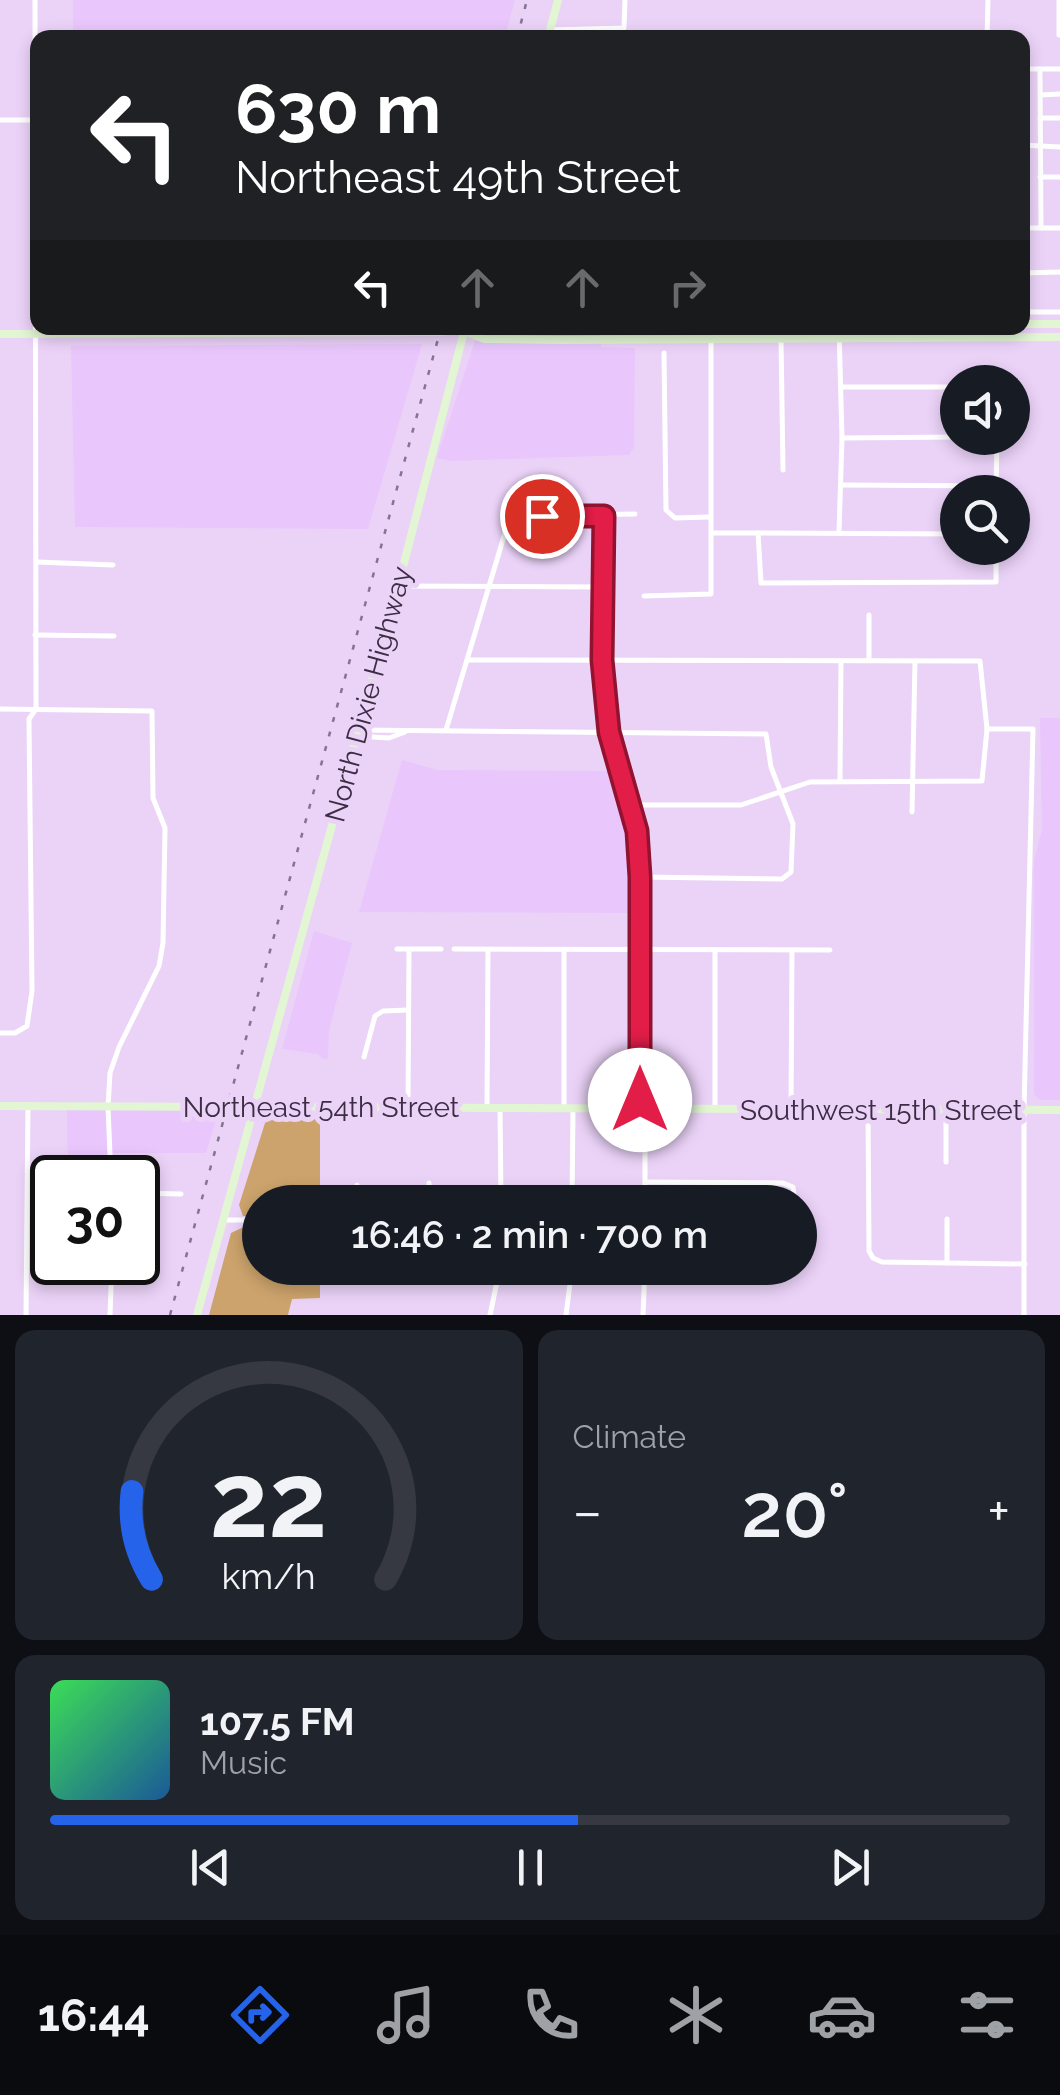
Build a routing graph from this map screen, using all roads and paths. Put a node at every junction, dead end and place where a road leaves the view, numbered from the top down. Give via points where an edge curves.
1 (36, 0) edge
2 (558, 0) edge
3 (625, 0) edge
4 (988, 0) edge
5 (1059, 3) edge
6 (36, 30) edge
7 (550, 30) edge
8 (599, 30) edge
9 (988, 30) edge
10 (1059, 35) edge
11 (1030, 69) edge
12 (1040, 69) junction
13 (1060, 69) edge
14 (1040, 94) junction
15 (1060, 94) edge
16 (1040, 118) junction
17 (1060, 118) edge
18 (0, 120) edge
19 (30, 120) edge
20 (1030, 146) edge
21 (1040, 147) junction
22 (1060, 147) edge
23 (1040, 177) junction
24 (1060, 177) edge
25 (1030, 228) edge
26 (1041, 228) junction
27 (1060, 228) edge
28 (1060, 272) edge
29 (1030, 273) edge
30 (1030, 312) edge
31 (1060, 312) edge
32 (1030, 324) edge
33 (1060, 324) edge
34 (0, 334) edge
35 (30, 334) edge
36 (35, 335) edge
37 (462, 335) edge
38 (476, 335) edge
39 (759, 335) edge
40 (840, 335) edge
41 (1060, 337) edge
42 (781, 339) junction
43 (840, 339) junction
44 (694, 340) junction
45 (711, 340) junction
46 (664, 354) dead end
47 (940, 386) edge
48 (842, 387) junction
49 (940, 437) edge
50 (842, 438) junction
51 (783, 470) dead end
52 (841, 485) junction
53 (940, 488) edge
54 (635, 514) dead end
55 (604, 516) junction
56 (710, 517) junction
57 (839, 532) junction
58 (712, 533) junction
59 (758, 533) junction
60 (940, 534) edge
61 (37, 562) junction
62 (114, 565) dead end
63 (996, 565) edge
64 (398, 586) junction
65 (487, 586) junction
66 (603, 587) junction
67 (644, 596) dead end
68 (869, 615) dead end
69 (36, 635) junction
70 (114, 636) dead end
71 (869, 659) junction
72 (467, 660) junction
73 (602, 660) junction
74 (916, 660) junction
75 (841, 661) junction
76 (0, 709) edge
77 (36, 709) junction
78 (987, 729) junction
79 (446, 730) junction
80 (609, 732) junction
81 (358, 733) junction
82 (840, 780) junction
83 (911, 782) junction
84 (781, 791) junction
85 (632, 805) junction
86 (912, 812) dead end
87 (640, 877) junction
88 (397, 949) dead end
89 (441, 949) dead end
90 (454, 949) dead end
91 (409, 950) junction
92 (488, 950) junction
93 (564, 950) junction
94 (640, 950) junction
95 (715, 950) junction
96 (792, 950) junction
97 (830, 950) dead end
98 (408, 1010) junction
99 (0, 1033) edge
100 (364, 1056) dead end
101 (0, 1106) edge
102 (28, 1106) junction
103 (108, 1106) junction
104 (254, 1107) junction
105 (408, 1107) junction
106 (487, 1108) junction
107 (500, 1108) junction
108 (568, 1108) junction
109 (642, 1109) junction
110 (715, 1109) junction
111 (791, 1110) junction
112 (868, 1110) junction
113 (946, 1110) junction
114 (1024, 1110) junction
115 (1060, 1110) edge
116 (110, 1155) edge
117 (946, 1162) dead end
118 (646, 1182) junction
119 (501, 1185) edge
120 (571, 1185) edge
121 (646, 1185) edge
122 (788, 1185) edge
123 (160, 1194) edge
124 (181, 1194) dead end
125 (947, 1219) dead end
126 (222, 1220) junction
127 (242, 1220) edge
128 (947, 1263) junction
129 (1025, 1264) junction
130 (111, 1285) edge
131 (496, 1285) edge
132 (570, 1285) edge
133 (644, 1285) edge
134 (26, 1315) edge
135 (110, 1315) edge
136 (196, 1315) edge
137 (490, 1315) edge
138 (566, 1315) edge
139 (643, 1315) edge
140 (1024, 1315) edge

1 - 6 street
2 - 7 main road
3 - 8 street via 624,28
4 - 9 street
5 - 10 street
11 - 12 street
12 - 13 street
12 - 14 street
14 - 15 street
14 - 16 street
16 - 17 street
16 - 21 street
18 - 19 street
20 - 21 street
21 - 22 street
21 - 23 street
23 - 24 street
23 - 26 street
25 - 26 street
26 - 27 street
28 - 29 street
30 - 31 street
32 - 33 main road
34 - 35 main road
36 - 61 street
37 - 64 main road, North Dixie Highway
38 - 44 main road
39 - 44 main road
40 - 43 street
41 - 43 main road
42 - 43 main road
42 - 45 main road
42 - 51 street
43 - 48 street
44 - 45 main road
45 - 56 street
46 - 56 street via 666,510 675,518
47 - 48 street
48 - 50 street
49 - 50 street
50 - 52 street
52 - 53 street
52 - 57 street
54 - 55 street
55 - 65 street via 510,516
55 - 66 street
56 - 58 street
57 - 59 street
57 - 60 street
58 - 59 street
58 - 67 street via 711,594
59 - 63 street via 761,582 996,582
61 - 62 street
61 - 69 street
64 - 65 street
64 - 81 main road, North Dixie Highway
65 - 66 street
65 - 72 street
66 - 73 street
68 - 71 street
69 - 70 street
69 - 77 street
71 - 74 street
71 - 75 street
72 - 73 street
72 - 79 street
73 - 75 street
73 - 80 street
74 - 78 street via 980,661
74 - 83 street
75 - 82 street
76 - 77 street
77 - 99 street via 30,719 32,991 27,1026
77 - 103 street via 152,711 153,798 165,828 163,943 113,1061
78 - 83 street via 982,781
78 - 114 street via 1033,729
79 - 80 street
79 - 81 street via 407,730 389,738
80 - 84 street via 766,734
80 - 85 street
81 - 104 main road, North Dixie Highway
82 - 83 street
82 - 84 street
83 - 86 street
84 - 85 street via 741,805
84 - 87 street via 793,824 793,864 782,879
85 - 87 street
87 - 94 street
88 - 91 street
89 - 91 street
90 - 92 street
91 - 98 street
92 - 93 street
92 - 106 street
93 - 94 street
93 - 108 street
94 - 95 street
94 - 109 street
95 - 96 street
95 - 110 street
96 - 97 street
96 - 111 street
98 - 100 street via 375,1016
98 - 105 street
101 - 102 main road, Northeast 54th Street
102 - 103 main road, Northeast 54th Street
102 - 134 street
103 - 104 main road, Northeast 54th Street
103 - 116 street
104 - 105 main road, Northeast 54th Street
104 - 126 main road, North Dixie Highway
105 - 106 main road, Northeast 54th Street
106 - 107 main road, Northeast 54th Street
107 - 108 main road, Northeast 54th Street
107 - 119 street
108 - 109 main road, Northeast 54th Street
108 - 120 street
109 - 110 main road, Southwest 15th Street
109 - 118 street
110 - 111 main road, Southwest 15th Street
111 - 112 main road, Southwest 15th Street
112 - 113 main road, Southwest 15th Street
112 - 128 street via 873,1258
113 - 114 main road, Southwest 15th Street
113 - 117 street
114 - 115 main road, Southwest 15th Street
114 - 129 street
118 - 121 street
118 - 122 street
123 - 124 street
125 - 128 street
126 - 127 street
126 - 136 main road, North Dixie Highway
128 - 129 street
129 - 140 street
130 - 135 street
131 - 137 street
132 - 138 street
133 - 139 street

